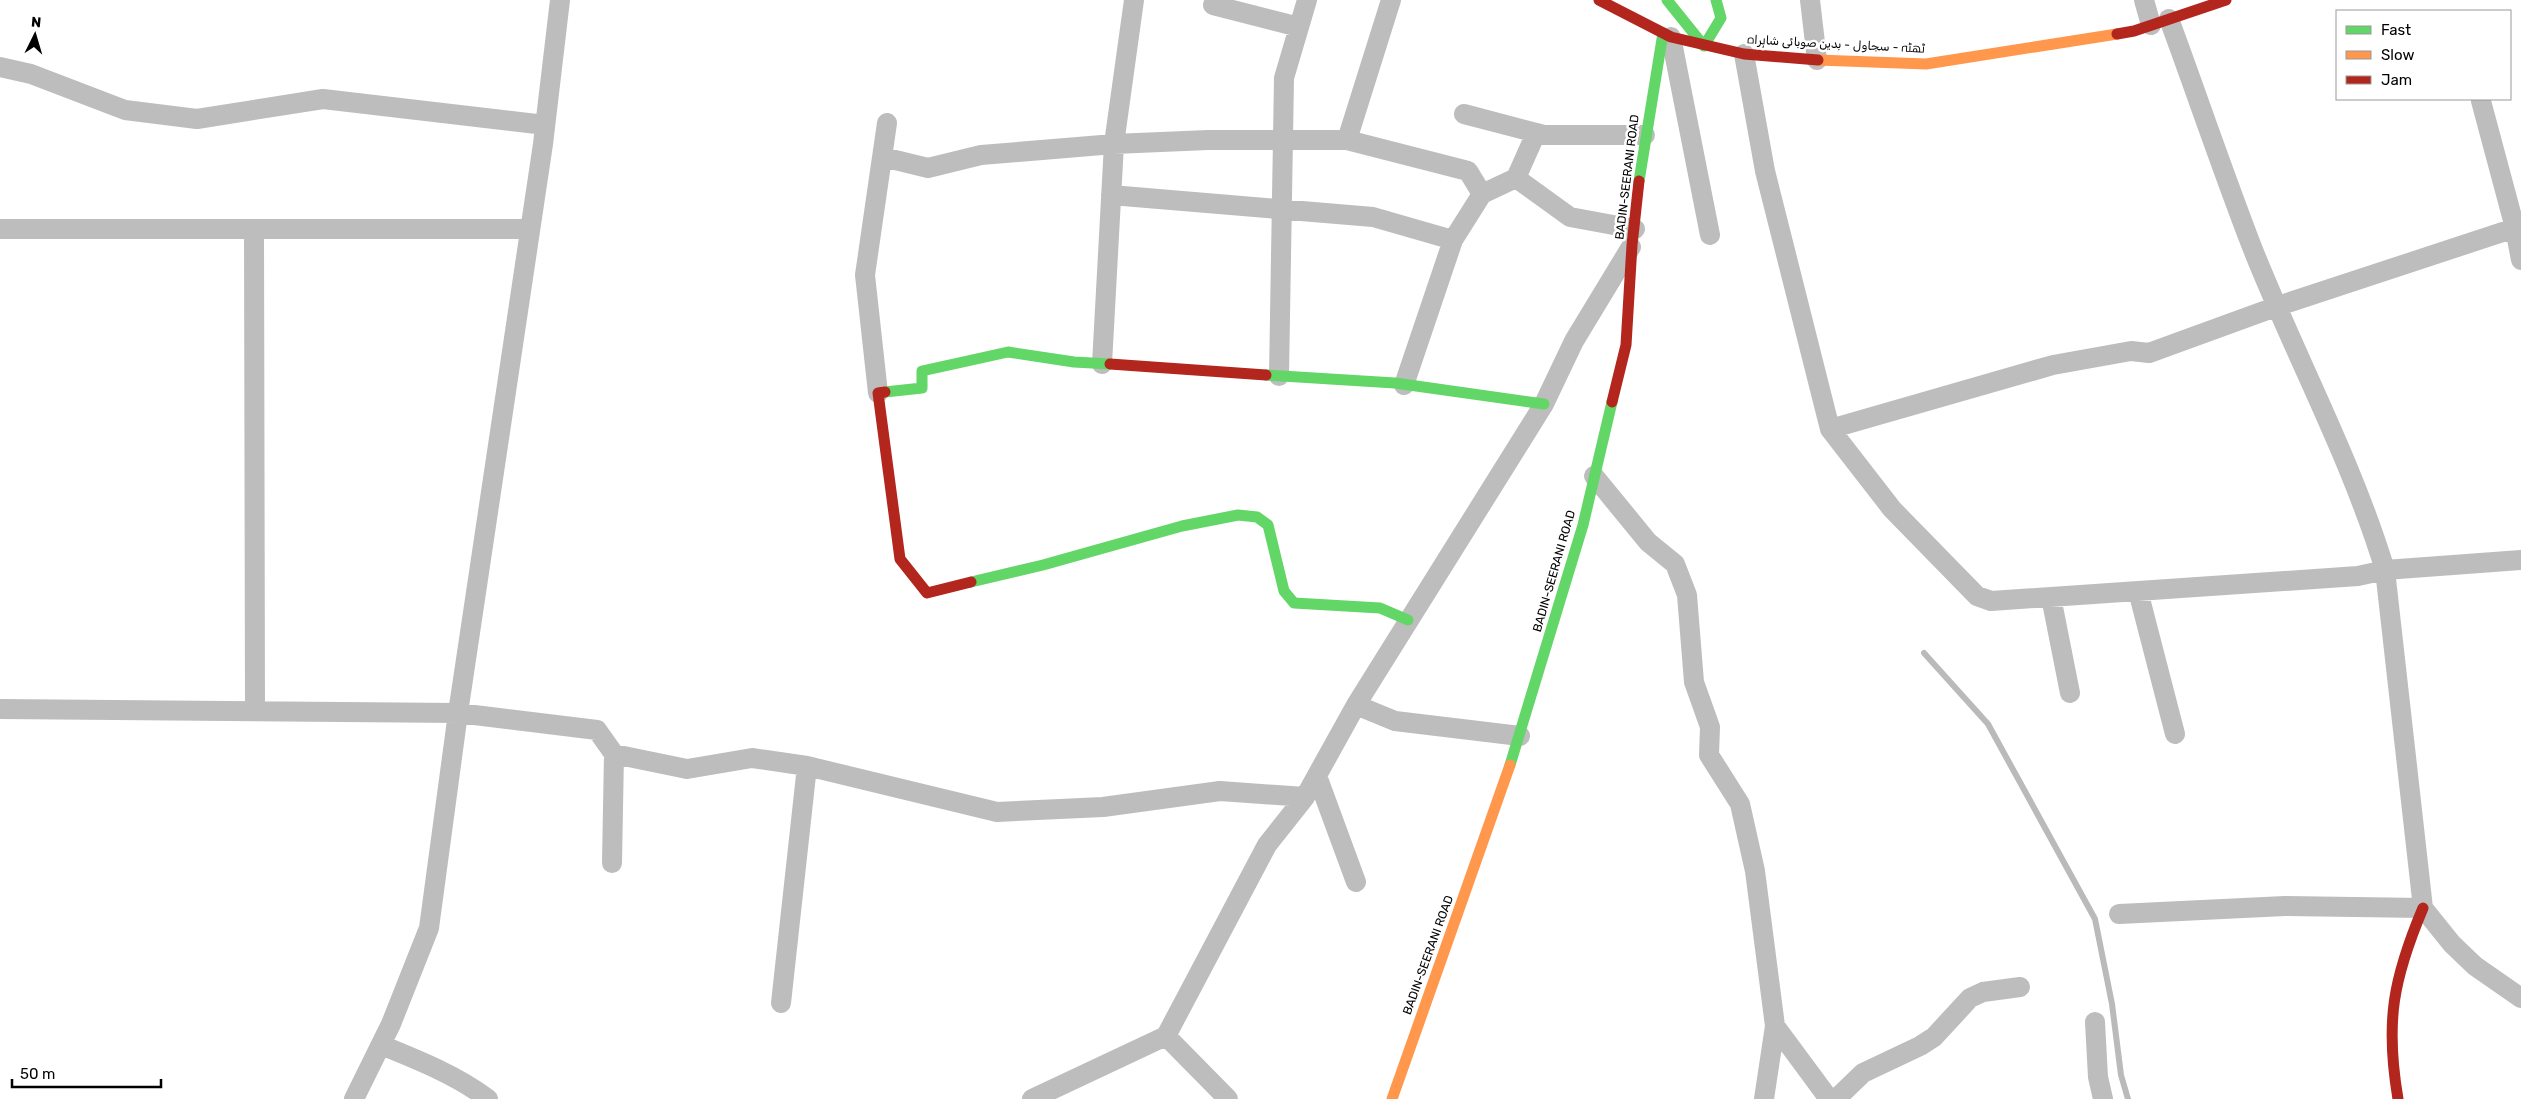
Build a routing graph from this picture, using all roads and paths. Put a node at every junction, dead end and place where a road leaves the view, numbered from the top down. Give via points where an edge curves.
1 (560, 0) edge
2 (1134, 0) edge
3 (1307, 0) edge
4 (1391, 0) edge
5 (1599, 0) edge
6 (1666, 0) edge
7 (1716, 0) edge
8 (1810, 0) edge
9 (2144, 0) edge
10 (2226, 0) edge
11 (1214, 5) dead end
12 (2160, 22) junction
13 (1299, 27) junction
14 (1667, 35) junction
15 (1704, 46) junction
16 (1744, 54) junction
17 (1817, 60) junction
18 (0, 67) edge
19 (2481, 101) dead end
20 (1464, 114) dead end
21 (887, 123) dead end
22 (545, 125) junction
23 (1536, 133) junction
24 (1645, 135) junction
25 (1283, 140) junction
26 (1348, 140) junction
27 (1114, 144) junction
28 (882, 157) junction
29 (1516, 178) junction
30 (1482, 194) junction
31 (1111, 195) junction
32 (1282, 210) junction
33 (2518, 227) edge
34 (530, 228) junction
35 (0, 229) edge
36 (254, 229) junction
37 (1710, 235) dead end
38 (1634, 237) junction
39 (1452, 240) junction
40 (2521, 260) edge
41 (2278, 306) junction
42 (1102, 364) junction
43 (1279, 376) junction
44 (1404, 385) junction
45 (878, 393) junction
46 (1544, 404) junction
47 (1830, 429) junction
48 (1594, 476) junction
49 (2521, 560) edge
50 (2385, 570) junction
51 (2138, 591) junction
52 (2051, 597) junction
53 (1408, 620) junction
54 (2070, 693) dead end
55 (1356, 705) junction
56 (0, 709) edge
57 (255, 711) junction
58 (458, 713) junction
59 (2175, 734) dead end
60 (1520, 736) junction
61 (614, 754) junction
62 (808, 766) junction
63 (1317, 776) junction
64 (1305, 797) junction
65 (612, 863) dead end
66 (1356, 882) dead end
67 (2423, 908) junction
68 (2119, 914) dead end
69 (2020, 987) dead end
70 (2521, 998) edge
71 (781, 1003) dead end
72 (2095, 1022) dead end
73 (1775, 1026) junction
74 (1166, 1036) junction
75 (381, 1045) junction
76 (354, 1099) edge
77 (488, 1099) edge
78 (1032, 1099) edge
79 (1228, 1099) edge
80 (1392, 1099) edge
81 (1764, 1099) edge
82 (1830, 1099) edge
83 (1836, 1099) edge
84 (2103, 1099) edge
85 (2398, 1099) edge

1 - 22 street
2 - 27 street
3 - 13 street
4 - 26 street
5 - 14 street, ٹھٹہ - سجاول - بدین صوبائی شاہراہ
6 - 15 street
7 - 15 street via 1721,18
8 - 17 street
9 - 12 street
10 - 12 street, ٹھٹہ - سجاول - بدین صوبائی شاہراہ
11 - 13 street
12 - 17 street, ٹھٹہ - سجاول - بدین صوبائی شاہراہ via 2134,30 1926,64
12 - 41 street
13 - 25 street via 1284,78
14 - 15 street, ٹھٹہ - سجاول - بدین صوبائی شاہراہ
14 - 24 street, BADIN-SEERANI ROAD
14 - 37 street
15 - 16 street, ٹھٹہ - سجاول - بدین صوبائی شاہراہ
16 - 17 street, ٹھٹہ - سجاول - بدین صوبائی شاہراہ
16 - 47 street via 1765,171
18 - 22 street via 31,74 125,110 197,119 323,99
19 - 33 street
20 - 23 street
21 - 28 street
22 - 34 street
23 - 24 street
23 - 29 street
24 - 38 street, BADIN-SEERANI ROAD
25 - 26 street
25 - 27 street
25 - 32 street
26 - 30 street via 1468,171
27 - 28 street via 981,155 928,168
27 - 31 street
28 - 45 street via 865,275
29 - 30 street
29 - 38 street via 1570,217
30 - 39 street
31 - 32 street
31 - 42 street
32 - 39 street via 1373,217
32 - 43 street
33 - 40 street
33 - 41 street
34 - 36 street
34 - 58 street
35 - 36 street
36 - 57 street
38 - 46 street via 1574,341
38 - 48 street, BADIN-SEERANI ROAD via 1626,345
39 - 44 street
41 - 47 street via 2149,353 2131,351 2053,365
41 - 50 street via 2349,469
42 - 43 street
42 - 45 street via 1008,352 922,371 922,388
43 - 44 street
44 - 46 street
45 - 53 street via 900,558 927,593 1182,526 1238,515 1257,517 1268,525 1284,591 1294,603 1380,608
46 - 53 street
47 - 52 street via 1892,509 1977,596 1991,601
48 - 60 street, BADIN-SEERANI ROAD
48 - 73 street via 1648,542 1675,564 1687,595 1694,682 1710,727 1709,755 1740,804 1755,871
49 - 50 street
50 - 51 street via 2358,576
50 - 67 street
51 - 52 street
51 - 59 street
52 - 54 street
53 - 55 street
55 - 60 street via 1395,721
55 - 63 street
56 - 57 street
57 - 58 street
58 - 61 street via 597,730
58 - 75 street via 429,928
60 - 80 street, BADIN-SEERANI ROAD
61 - 62 street via 686,769 752,758
61 - 65 street
62 - 64 street via 997,812 1103,807 1220,791
62 - 71 street
63 - 64 street
63 - 66 street
64 - 74 street via 1267,845
67 - 68 street via 2285,906
67 - 70 street via 2475,966
67 - 85 street via 2404,950 2394,986 2390,1026
69 - 83 street via 1982,992 1970,998 1934,1037 1862,1073
72 - 84 street via 2098,1077
73 - 81 street
73 - 82 street
74 - 78 street
74 - 79 street
75 - 76 street
75 - 77 street via 430,1065

